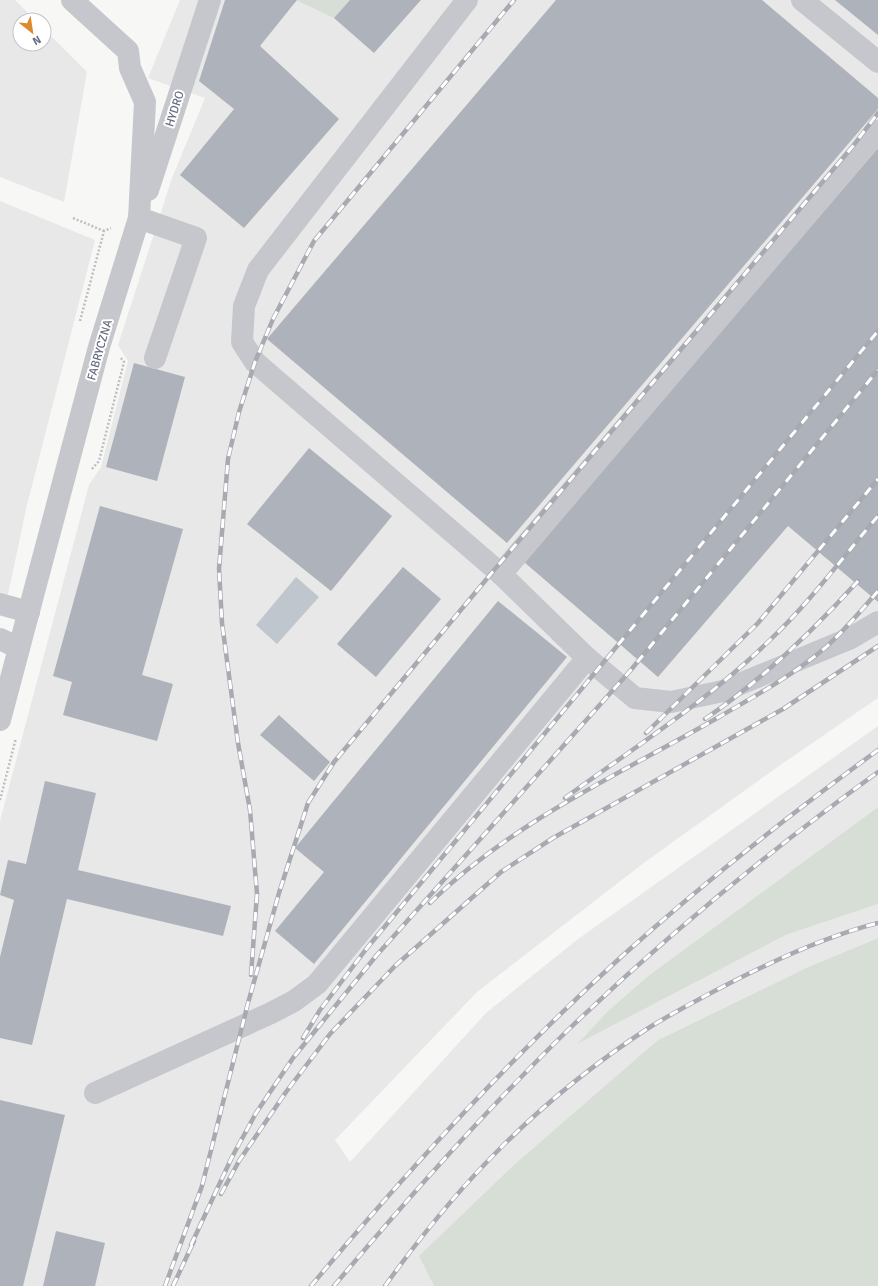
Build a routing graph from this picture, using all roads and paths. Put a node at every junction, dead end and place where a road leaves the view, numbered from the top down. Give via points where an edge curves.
1 (72, 0) edge
2 (210, 0) edge
3 (467, 0) edge
4 (802, 0) edge
5 (878, 62) edge
6 (878, 131) edge
7 (73, 218) dead end
8 (139, 218) junction
9 (104, 230) dead end
10 (155, 358) dead end
11 (500, 574) junction
12 (0, 604) edge
13 (29, 612) junction
14 (878, 622) edge
15 (0, 639) edge
16 (19, 648) junction
17 (587, 658) junction
18 (0, 720) edge
19 (95, 1092) dead end

1 - 8 street, FABRYCZNA via 128,51 130,68 145,102
2 - 8 street, HYDRO
3 - 11 street via 258,270 244,306 242,342 255,362
4 - 5 street
6 - 11 street
7 - 9 path
8 - 10 street via 196,238
8 - 13 street, FABRYCZNA via 99,347
11 - 17 street
12 - 13 street
13 - 16 street, FABRYCZNA
14 - 17 street via 851,638 723,692 671,702 635,698
15 - 16 street
16 - 18 street, FABRYCZNA
17 - 19 street via 317,984 294,1001 271,1013

